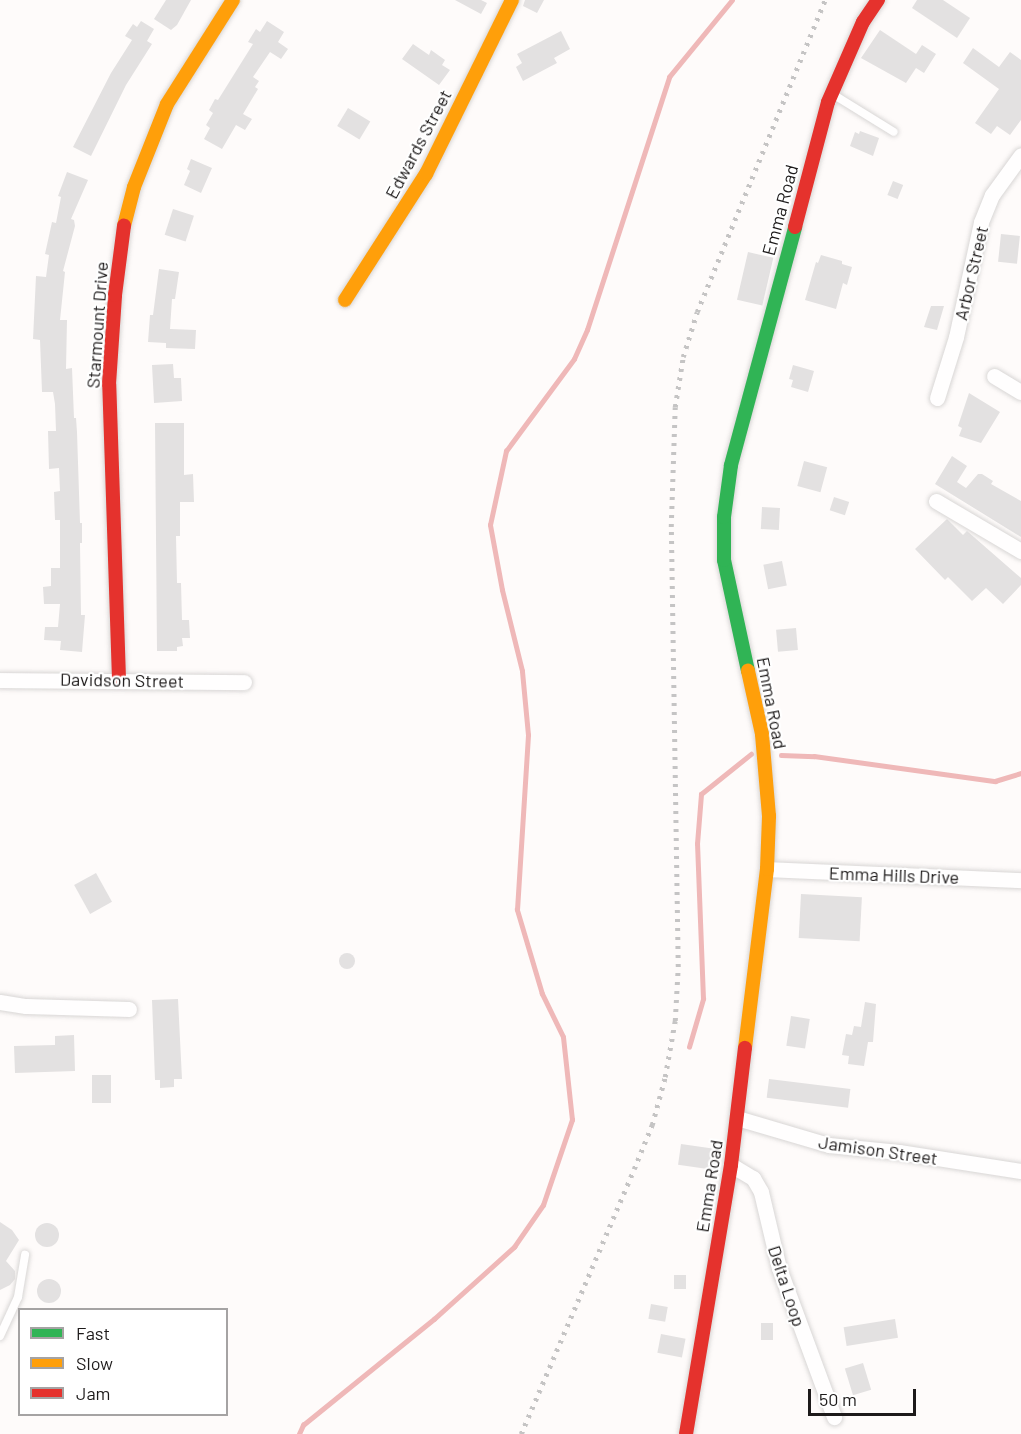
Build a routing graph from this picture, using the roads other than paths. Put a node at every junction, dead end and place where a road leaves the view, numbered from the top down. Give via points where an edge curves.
1 (233, 0) edge
2 (512, 0) edge
3 (878, 0) edge
4 (831, 93) junction
5 (894, 132) dead end
6 (1021, 155) edge
7 (345, 300) dead end
8 (994, 376) dead end
9 (1021, 392) edge
10 (937, 398) dead end
11 (936, 501) dead end
12 (1021, 551) edge
13 (119, 679) junction
14 (0, 680) edge
15 (244, 682) dead end
16 (767, 869) junction
17 (1021, 880) edge
18 (0, 1002) edge
19 (129, 1010) dead end
20 (737, 1118) junction
21 (731, 1165) junction
22 (1021, 1171) edge
23 (25, 1255) dead end
24 (0, 1336) edge
25 (834, 1417) dead end
26 (686, 1434) edge

1 - 13 street, Starmount Drive via 167,104 134,187 123,235 110,384
2 - 7 street, Edwards Street via 426,174
3 - 4 street, Emma Road via 863,22
4 - 5 lane
4 - 16 street, Emma Road via 731,465 724,517 724,560 762,734 769,816
6 - 10 street, Arbor Street via 992,195 981,222 956,337
8 - 9 street
11 - 12 street
13 - 14 street, Davidson Street
13 - 15 street, Davidson Street
16 - 17 street, Emma Hills Drive
16 - 20 street, Emma Road
18 - 19 street
20 - 21 street, Emma Road
20 - 22 street, Jamison Street via 829,1145
21 - 25 street, Delta Loop via 753,1178 761,1192 779,1268
21 - 26 street, Emma Road
23 - 24 lane via 18,1296

